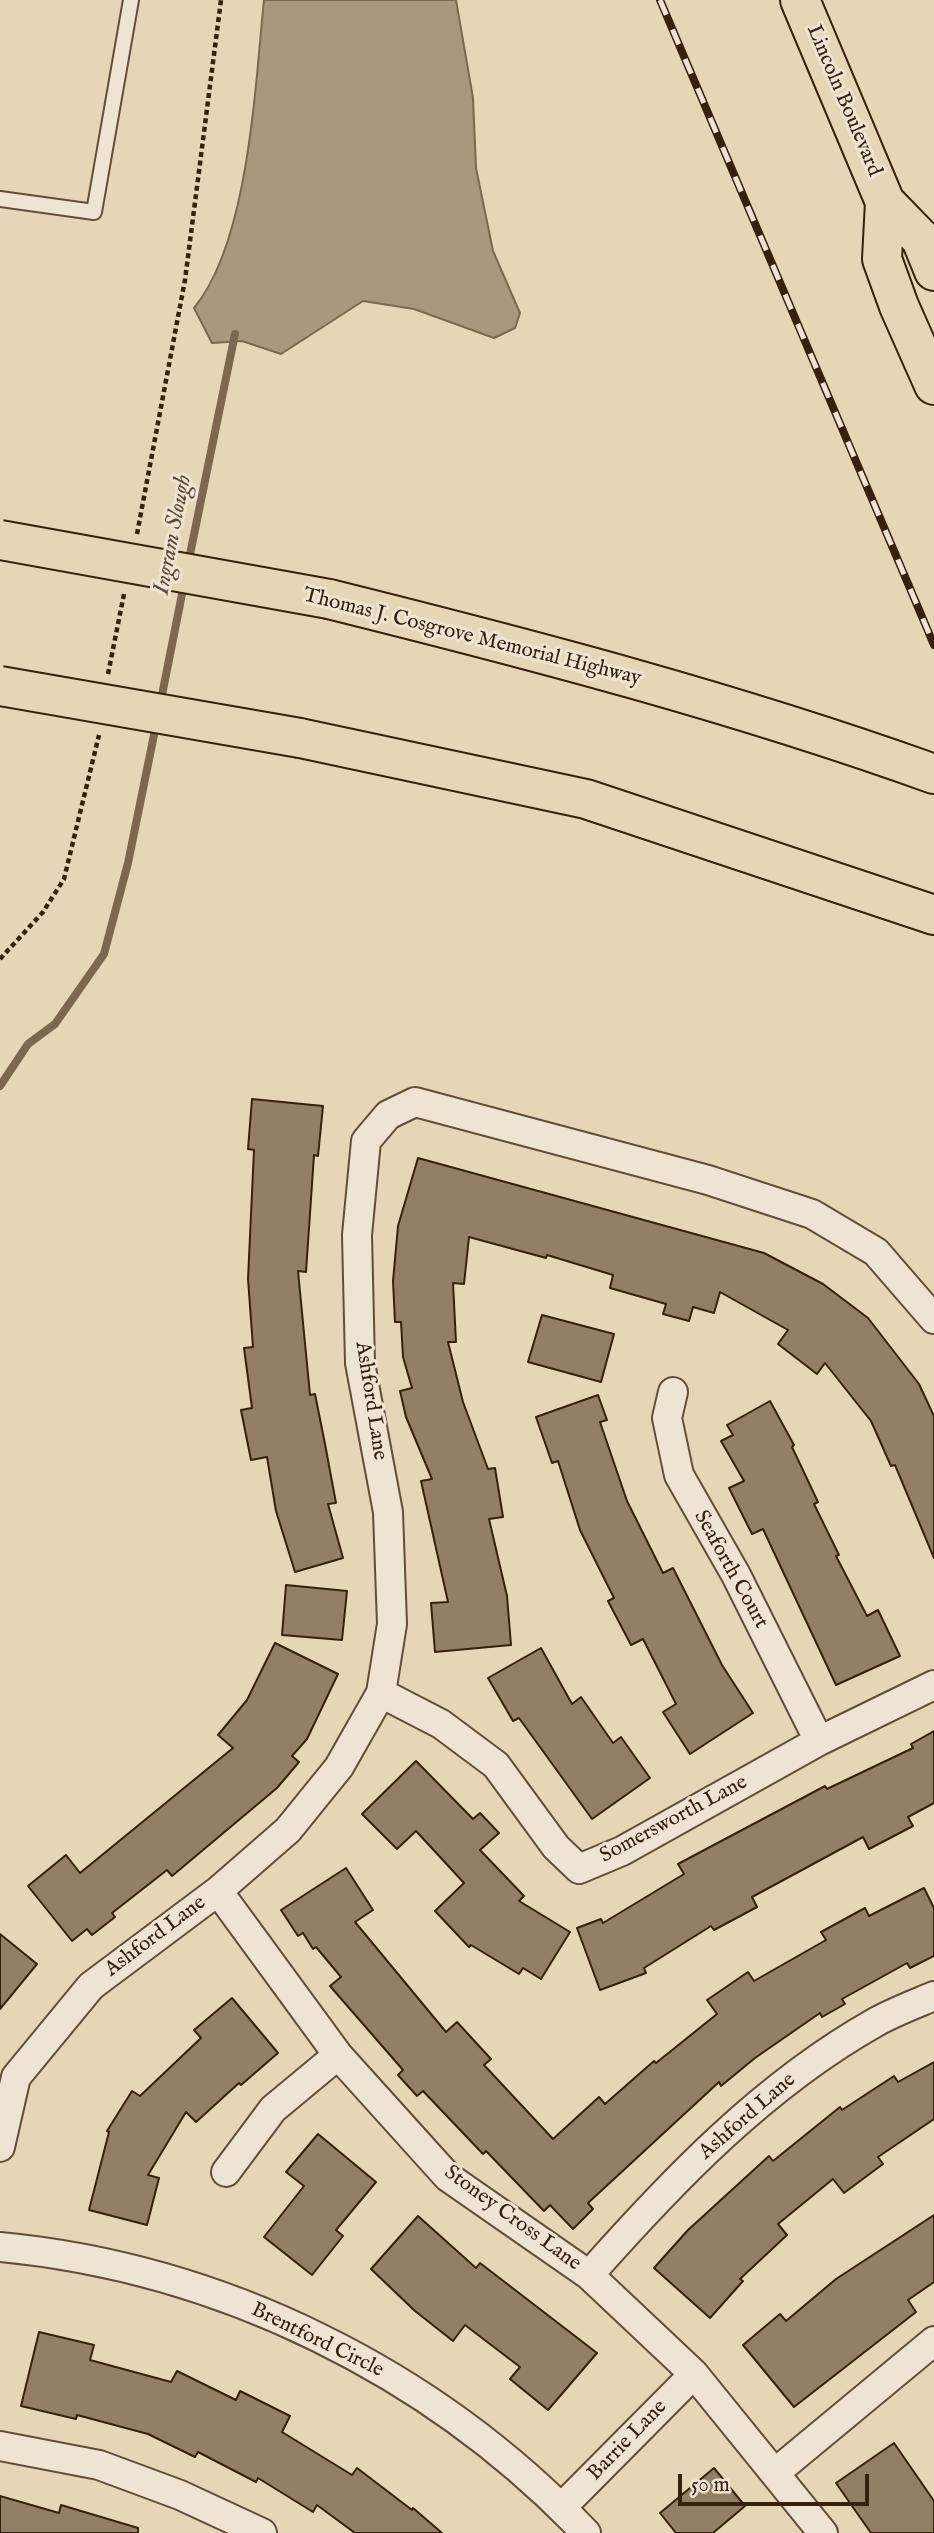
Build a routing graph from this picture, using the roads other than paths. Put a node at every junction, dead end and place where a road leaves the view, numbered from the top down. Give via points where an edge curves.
1 (131, 0) edge
2 (800, 0) edge
3 (0, 199) edge
4 (885, 202) junction
5 (930, 256) edge
6 (934, 385) edge
7 (0, 541) edge
8 (0, 685) edge
9 (934, 774) edge
10 (934, 915) edge
11 (934, 1319) edge
12 (673, 1392) dead end
13 (934, 1685) edge
14 (381, 1693) junction
15 (819, 1741) junction
16 (218, 1891) junction
17 (934, 1996) edge
18 (338, 2055) junction
19 (8, 2074) edge
20 (0, 2147) edge
21 (226, 2172) dead end
22 (0, 2247) edge
23 (589, 2275) junction
24 (934, 2341) edge
25 (694, 2374) junction
26 (0, 2446) edge
27 (776, 2472) junction
28 (562, 2507) junction
29 (262, 2533) edge
30 (586, 2533) edge
31 (823, 2533) edge

1 - 3 lane via 94,212
2 - 4 main road, Lincoln Boulevard
4 - 5 main road, Lincoln Boulevard
4 - 6 main road, Lincoln Boulevard via 882,259
7 - 9 main road, Thomas J. Cosgrove Memorial Highway, bridge via 329,599 586,663 821,733
8 - 10 main road, bridge via 300,738 586,799
11 - 14 street, Ashford Lane via 876,1252 812,1214 708,1181 415,1102 388,1115 366,1141 357,1235 360,1363 388,1511 392,1624
12 - 15 street, Seaforth Court via 667,1418 679,1475 736,1575
13 - 15 street, Somersworth Lane
14 - 15 street, Somersworth Lane via 440,1724 496,1765 556,1847 579,1869 622,1851
14 - 16 street, Ashford Lane via 339,1767 297,1819
16 - 18 street, Stoney Cross Lane
16 - 19 street, Ashford Lane via 91,1986
17 - 23 street, Ashford Lane via 876,2021 786,2081 646,2210
18 - 21 street via 272,2109
18 - 23 street, Stoney Cross Lane via 448,2177
19 - 20 street, Ashford Lane
22 - 28 street, Brentford Circle via 139,2270 267,2313 334,2345 438,2407
23 - 25 street, Stoney Cross Lane
24 - 27 street
25 - 27 street, Stoney Cross Lane
25 - 28 street, Barrie Lane
26 - 29 street via 99,2465
27 - 31 street, Stoney Cross Lane
28 - 30 street, Brentford Circle

